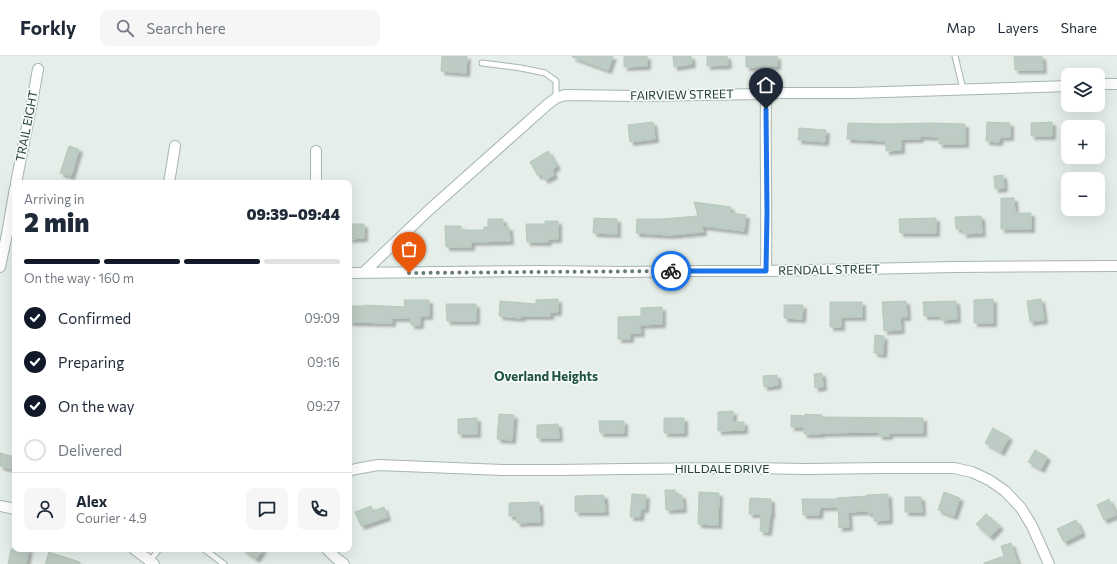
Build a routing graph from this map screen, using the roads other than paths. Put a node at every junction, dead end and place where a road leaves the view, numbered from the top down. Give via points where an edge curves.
1 (955, 56) edge
2 (482, 62) dead end
3 (38, 69) dead end
4 (1105, 84) edge
5 (1117, 84) edge
6 (1061, 86) edge
7 (963, 89) junction
8 (766, 94) junction
9 (556, 98) junction
10 (175, 146) dead end
11 (316, 151) dead end
12 (17, 180) edge
13 (169, 180) edge
14 (316, 180) edge
15 (12, 205) edge
16 (7, 234) edge
17 (1117, 266) edge
18 (0, 267) edge
19 (766, 271) junction
20 (352, 273) edge
21 (363, 273) junction
22 (352, 470) edge
23 (0, 506) edge
24 (12, 508) edge
25 (138, 552) edge
26 (157, 552) edge
27 (208, 552) edge
28 (330, 552) edge
29 (152, 562) edge
30 (224, 564) edge
31 (344, 564) edge
32 (1049, 564) edge

1 - 7 lane
2 - 9 lane via 545,73 556,81
3 - 12 street, TRAIL EIGHT
4 - 5 street
6 - 7 street, FAIRVIEW STREET
7 - 8 street, FAIRVIEW STREET
8 - 9 street, FAIRVIEW STREET via 565,95
8 - 19 street
9 - 21 street via 428,210
10 - 13 street
11 - 14 street
15 - 16 street
16 - 18 street
17 - 19 street, RENDALL STREET
19 - 21 street, RENDALL STREET
20 - 21 street, RENDALL STREET
22 - 32 street, HILLDALE DRIVE via 378,465 503,470 954,468 972,472 1006,491 1032,526
23 - 24 street
25 - 29 street
26 - 29 lane
27 - 30 lane
28 - 31 street

